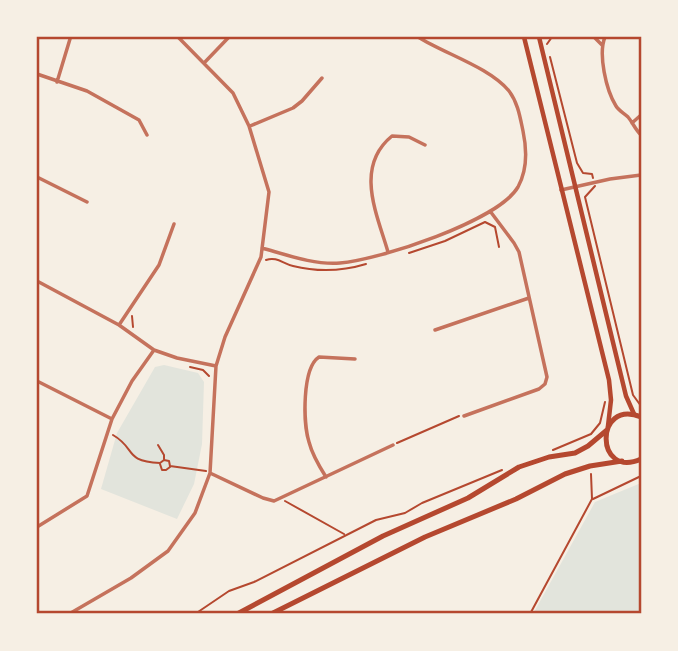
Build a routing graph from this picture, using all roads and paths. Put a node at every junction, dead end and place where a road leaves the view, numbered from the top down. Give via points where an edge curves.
1 (178, 37) edge
2 (229, 37) edge
3 (418, 37) edge
4 (524, 37) edge
5 (539, 37) edge
6 (552, 37) edge
7 (594, 37) edge
8 (605, 37) edge
9 (70, 39) dead end
10 (547, 45) dead end
11 (603, 45) junction
12 (549, 52) dead end
13 (205, 62) junction
14 (37, 74) edge
15 (322, 78) dead end
16 (57, 82) junction
17 (641, 115) edge
18 (632, 123) junction
19 (249, 126) junction
20 (147, 135) dead end
21 (641, 135) edge
22 (425, 145) dead end
23 (641, 175) edge
24 (37, 177) edge
25 (594, 183) junction
26 (576, 187) junction
27 (561, 190) junction
28 (87, 202) dead end
29 (490, 211) junction
30 (174, 224) dead end
31 (499, 247) dead end
32 (262, 248) junction
33 (388, 252) junction
34 (402, 255) dead end
35 (376, 262) dead end
36 (262, 265) dead end
37 (37, 281) edge
38 (529, 298) junction
39 (132, 314) dead end
40 (119, 325) junction
41 (435, 330) dead end
42 (139, 332) dead end
43 (154, 350) junction
44 (355, 359) dead end
45 (216, 366) junction
46 (190, 367) dead end
47 (210, 380) dead end
48 (37, 381) edge
49 (633, 395) junction
50 (626, 396) junction
51 (611, 400) junction
52 (641, 406) edge
53 (634, 414) junction
54 (464, 416) joint
55 (641, 417) edge
56 (112, 419) junction
57 (607, 428) junction
58 (108, 432) junction
59 (158, 445) dead end
60 (393, 445) joint
61 (553, 450) dead end
62 (641, 459) edge
63 (163, 460) junction
64 (622, 461) junction
65 (160, 463) junction
66 (205, 464) dead end
67 (170, 466) junction
68 (590, 466) junction
69 (508, 468) dead end
70 (204, 471) junction
71 (210, 473) junction
72 (641, 476) edge
73 (326, 477) junction
74 (279, 498) junction
75 (592, 499) junction
76 (37, 527) edge
77 (345, 534) junction
78 (69, 614) edge
79 (195, 614) edge
80 (237, 614) edge
81 (271, 614) edge
82 (530, 614) edge

1 - 13 street
2 - 13 street
3 - 29 street via 495,78 519,109 527,149 525,172 509,199
4 - 27 main road
5 - 26 main road
6 - 10 path
7 - 11 street
8 - 11 street
9 - 16 street
11 - 18 street via 602,64 612,99
12 - 25 path via 577,163 583,173 592,174
13 - 19 street via 233,93
14 - 16 street
15 - 19 street via 293,108
16 - 20 street via 88,91 139,120
17 - 18 street
18 - 21 street
19 - 32 street via 269,192
22 - 33 street via 409,136 391,136 372,167 369,188
23 - 25 street
24 - 28 street
25 - 26 street
25 - 49 path via 596,188 585,197
26 - 27 street
26 - 50 main road
27 - 51 main road
29 - 33 street via 442,235
29 - 38 street via 519,252
30 - 40 street via 159,265
31 - 34 path via 495,227 485,222
32 - 33 street via 338,264
32 - 45 street
35 - 36 path via 339,270 294,267 275,258
37 - 40 street
38 - 41 street
38 - 54 street via 545,384
39 - 42 path via 131,324
40 - 43 street
43 - 45 street
43 - 56 street
44 - 73 street via 319,357 310,366 307,435
45 - 71 street
46 - 47 path via 203,370
48 - 56 street
49 - 50 path
49 - 52 path
50 - 53 main road
51 - 57 main road
51 - 61 path via 604,402 600,423 591,435
53 - 55 main road
53 - 57 main road via 617,417
54 - 60 path
56 - 58 street
57 - 64 main road via 609,451
57 - 80 main road via 575,453 519,467 468,498 383,536
58 - 65 path via 135,458
58 - 76 street via 87,496
59 - 63 path
60 - 73 street
62 - 64 main road
63 - 65 path
63 - 67 path
64 - 68 main road
65 - 67 path via 162,470
66 - 70 path
67 - 70 path
68 - 75 path
68 - 81 main road via 425,537
69 - 77 path
70 - 71 path
71 - 74 street via 263,498
71 - 78 street via 195,513 168,551
72 - 75 path
73 - 74 street
74 - 77 path
75 - 82 path
77 - 79 path via 229,591

